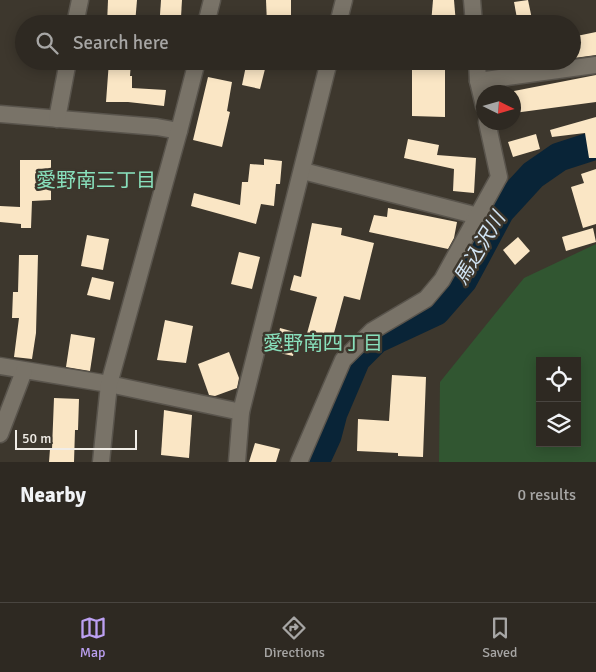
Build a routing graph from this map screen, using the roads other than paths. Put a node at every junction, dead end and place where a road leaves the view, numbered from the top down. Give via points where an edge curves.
1 (80, 0) edge
2 (212, 0) edge
3 (344, 0) edge
4 (472, 0) edge
5 (78, 15) edge
6 (208, 15) edge
7 (340, 15) edge
8 (473, 15) edge
9 (596, 65) edge
10 (581, 67) edge
11 (66, 70) edge
12 (194, 70) edge
13 (327, 70) edge
14 (477, 70) edge
15 (559, 70) edge
16 (478, 81) junction
17 (479, 85) edge
18 (0, 114) edge
19 (57, 119) junction
20 (489, 130) edge
21 (179, 131) junction
22 (302, 171) junction
23 (478, 216) junction
24 (0, 366) edge
25 (24, 370) junction
26 (109, 384) junction
27 (241, 412) junction
28 (0, 434) edge
29 (101, 462) edge
30 (237, 462) edge
31 (298, 462) edge

1 - 5 street
2 - 6 street
3 - 7 street
4 - 8 street
9 - 10 street
11 - 19 street
12 - 21 street
13 - 22 street
14 - 16 street
15 - 16 street
16 - 17 street
18 - 19 street
19 - 21 street
20 - 23 street via 499,177
21 - 26 street
22 - 23 street
22 - 27 street
23 - 31 street via 442,280 426,299 372,331 343,360
24 - 25 street
25 - 26 street
25 - 28 street
26 - 27 street
26 - 29 street
27 - 30 street

